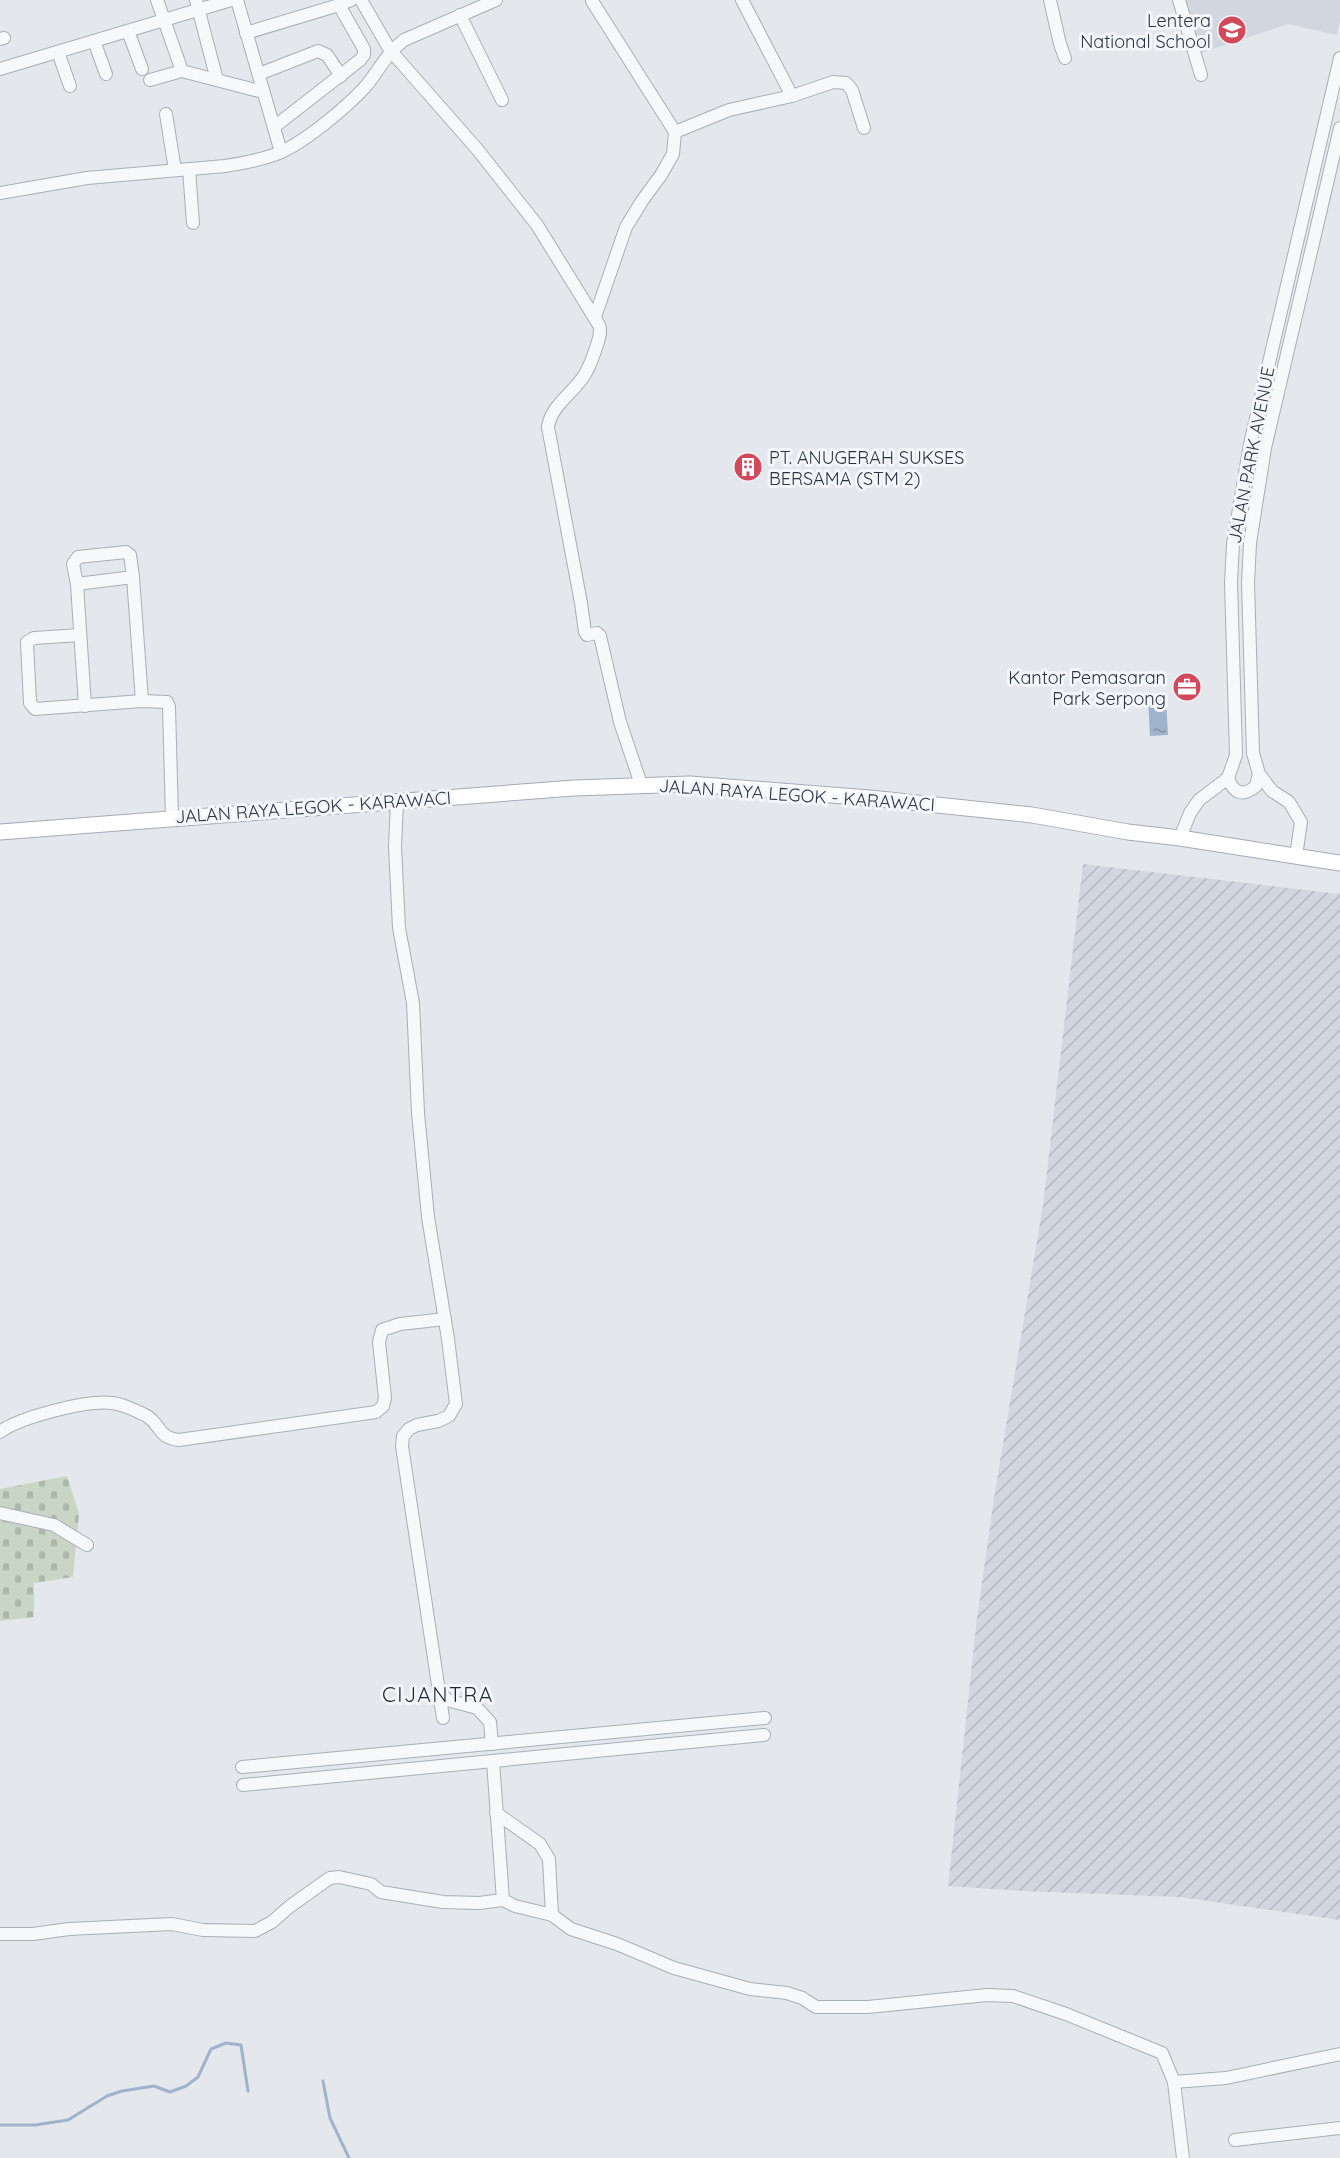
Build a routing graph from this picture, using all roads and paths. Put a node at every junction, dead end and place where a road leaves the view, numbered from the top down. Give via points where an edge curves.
1 (157, 0) edge
2 (231, 0) edge
3 (237, 0) edge
4 (351, 0) edge
5 (361, 0) edge
6 (496, 0) edge
7 (590, 0) edge
8 (742, 0) edge
9 (1050, 0) edge
10 (1179, 0) edge
11 (198, 5) edge
12 (339, 5) junction
13 (460, 15) junction
14 (164, 20) junction
15 (128, 31) junction
16 (246, 33) junction
17 (94, 41) junction
18 (390, 50) junction
19 (58, 52) junction
20 (1065, 58) dead end
21 (1340, 58) edge
22 (0, 69) edge
23 (142, 69) dead end
24 (182, 71) junction
25 (106, 74) dead end
26 (259, 74) junction
27 (1201, 75) dead end
28 (341, 76) junction
29 (150, 80) dead end
30 (217, 80) junction
31 (70, 86) dead end
32 (263, 92) junction
33 (792, 96) junction
34 (502, 100) dead end
35 (166, 114) dead end
36 (274, 127) junction
37 (864, 128) dead end
38 (1340, 128) edge
39 (675, 132) junction
40 (281, 152) junction
41 (189, 169) junction
42 (175, 170) junction
43 (0, 193) edge
44 (193, 223) dead end
45 (595, 317) junction
46 (1250, 543) junction
47 (1233, 544) junction
48 (1232, 561) junction
49 (1249, 562) junction
50 (133, 577) junction
51 (77, 584) junction
52 (80, 635) junction
53 (142, 701) junction
54 (85, 706) junction
55 (1235, 710) junction
56 (1252, 710) junction
57 (1259, 774) junction
58 (1228, 778) junction
59 (640, 784) junction
60 (397, 801) junction
61 (171, 818) junction
62 (0, 832) edge
63 (1180, 838) junction
64 (1296, 856) junction
65 (1340, 863) edge
66 (445, 1318) junction
67 (0, 1432) edge
68 (0, 1513) edge
69 (87, 1545) dead end
70 (439, 1691) junction
71 (443, 1718) dead end
72 (765, 1718) dead end
73 (764, 1735) dead end
74 (562, 1737) junction
75 (492, 1743) junction
76 (377, 1754) junction
77 (564, 1754) junction
78 (493, 1761) junction
79 (242, 1767) dead end
80 (379, 1772) junction
81 (243, 1785) dead end
82 (496, 1813) junction
83 (503, 1900) junction
84 (552, 1915) junction
85 (0, 1934) edge
86 (1340, 2054) edge
87 (1174, 2082) junction
88 (1340, 2128) edge
89 (1235, 2140) dead end
90 (1183, 2158) edge

1 - 14 street
2 - 11 street
3 - 16 street
4 - 12 street
5 - 18 street
6 - 13 street
7 - 39 street
8 - 33 street
9 - 20 street
10 - 27 street
11 - 14 street
11 - 30 street
12 - 16 street
12 - 28 street via 364,52
13 - 18 street via 418,32
13 - 34 street
14 - 15 street
14 - 24 street
15 - 17 street
15 - 23 street
16 - 26 street
17 - 19 street
17 - 25 street
18 - 40 street via 378,71 353,99
18 - 45 street via 537,225
19 - 22 street
19 - 31 street
21 - 47 street, JALAN PARK AVENUE via 1250,444
24 - 29 street
24 - 30 street
26 - 28 street via 318,51 327,55
26 - 32 street
28 - 36 street
30 - 32 street
32 - 36 street
33 - 37 street via 833,82 846,82
33 - 39 street via 729,110
35 - 42 street
36 - 40 street
38 - 46 street, JALAN PARK AVENUE via 1265,448
39 - 45 street via 673,154 626,227
40 - 41 street via 248,162
41 - 42 street
41 - 44 street
42 - 43 street via 87,178
45 - 59 street via 600,330 585,375 554,410 548,427 585,632 600,636 620,722
46 - 47 street
46 - 49 street, JALAN PARK AVENUE
47 - 48 street, JALAN PARK AVENUE
48 - 49 street
48 - 55 street, JALAN PARK AVENUE
49 - 56 street, JALAN PARK AVENUE
50 - 51 street
50 - 51 street via 128,553 78,557 73,564
50 - 53 street
51 - 52 street
52 - 54 street
52 - 54 street via 34,638 27,642 30,703 35,709
53 - 54 street
53 - 61 street via 167,702 169,707
55 - 56 street
55 - 58 street, JALAN PARK AVENUE via 1236,755
56 - 57 street, JALAN PARK AVENUE via 1253,753
57 - 58 street via 1256,786 1249,792 1239,793
57 - 64 street via 1272,791 1289,802 1300,822
58 - 63 street via 1199,800
59 - 60 main road, JALAN RAYA LEGOK - KARAWACI
59 - 63 main road, JALAN RAYA LEGOK - KARAWACI via 690,784 870,798 1032,815
60 - 61 main road, JALAN RAYA LEGOK - KARAWACI
60 - 66 street via 399,928 413,1003 428,1218
61 - 62 main road, JALAN RAYA LEGOK - KARAWACI
63 - 64 main road, JALAN RAYA LEGOK - KARAWACI
64 - 65 main road, JALAN RAYA LEGOK - KARAWACI
66 - 67 street via 382,1330 379,1342 385,1398 376,1412 179,1440 165,1437 146,1416 113,1403 94,1403 17,1422
66 - 70 street via 456,1404 449,1416 413,1427 403,1436 402,1446
68 - 69 street via 54,1525
70 - 71 street
70 - 75 street via 447,1700 477,1708 490,1722
72 - 74 street
73 - 77 street
74 - 75 street
74 - 77 street
75 - 76 street
76 - 79 street
76 - 80 street
77 - 78 street
78 - 80 street
78 - 82 street
80 - 81 street
82 - 83 street
82 - 84 street via 540,1844 549,1858
83 - 84 street
83 - 85 street via 443,1902 381,1892 372,1884 339,1877 330,1878 273,1923 255,1931 203,1930 172,1923
84 - 87 street via 571,1929 674,1968 750,1989 787,1993 816,2007 1014,1996 1162,2053
86 - 87 street via 1226,2078
87 - 90 street
88 - 89 street

